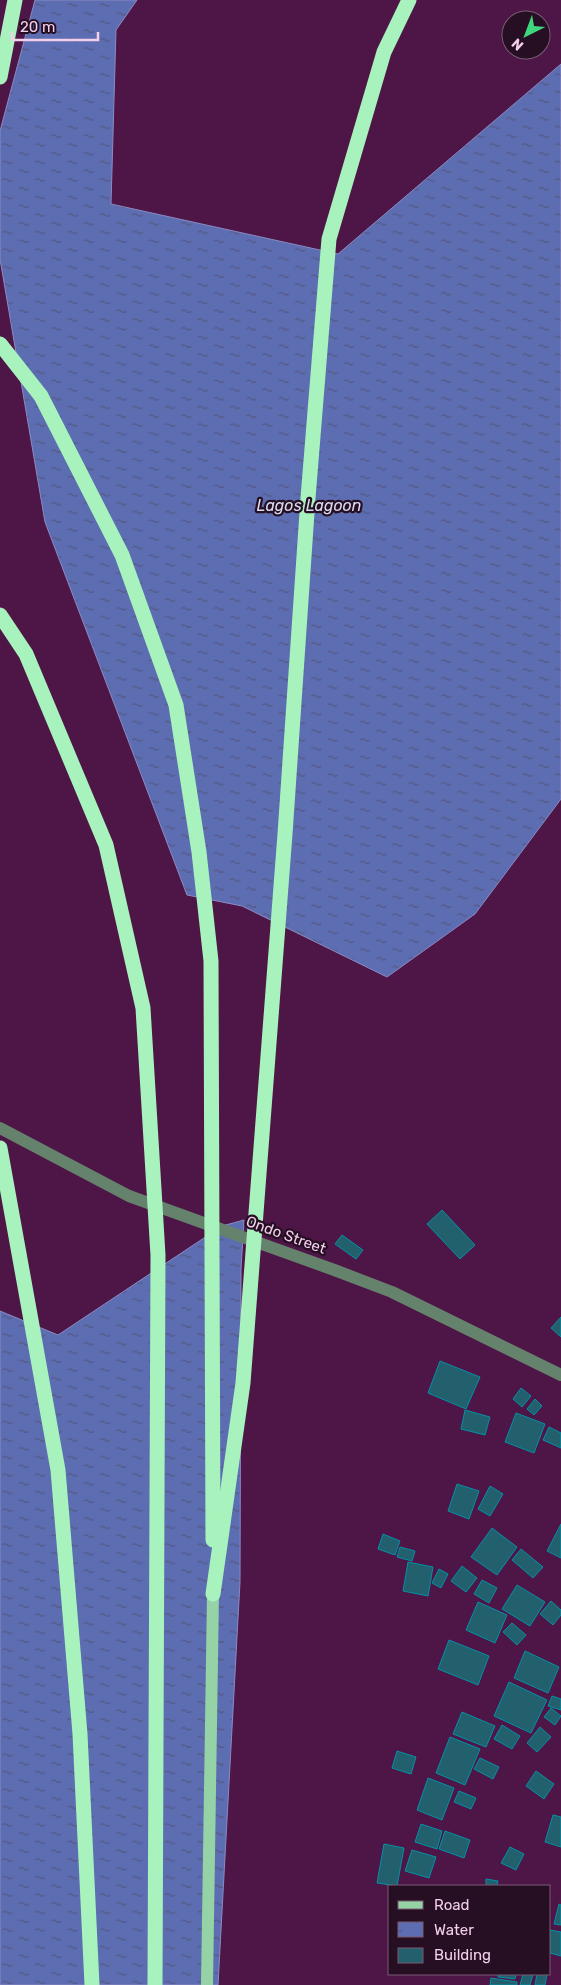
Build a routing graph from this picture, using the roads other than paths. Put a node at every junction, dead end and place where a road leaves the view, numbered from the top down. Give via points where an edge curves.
1 (15, 0) edge
2 (409, 0) edge
3 (0, 77) edge
4 (0, 344) edge
5 (0, 615) edge
6 (0, 1128) edge
7 (0, 1148) edge
8 (561, 1375) edge
9 (213, 1594) junction
10 (92, 1985) edge
11 (155, 1985) edge
12 (207, 1985) edge

1 - 3 highway
2 - 9 highway, bridge via 384,52 329,239 243,1383
4 - 9 highway, bridge via 40,396 122,555 176,705 199,852 211,961
5 - 11 highway, bridge via 26,654 106,845 143,1008 158,1256
6 - 8 street, Ondo Street via 129,1196 392,1292
7 - 10 highway via 58,1470 80,1734
9 - 12 main road

